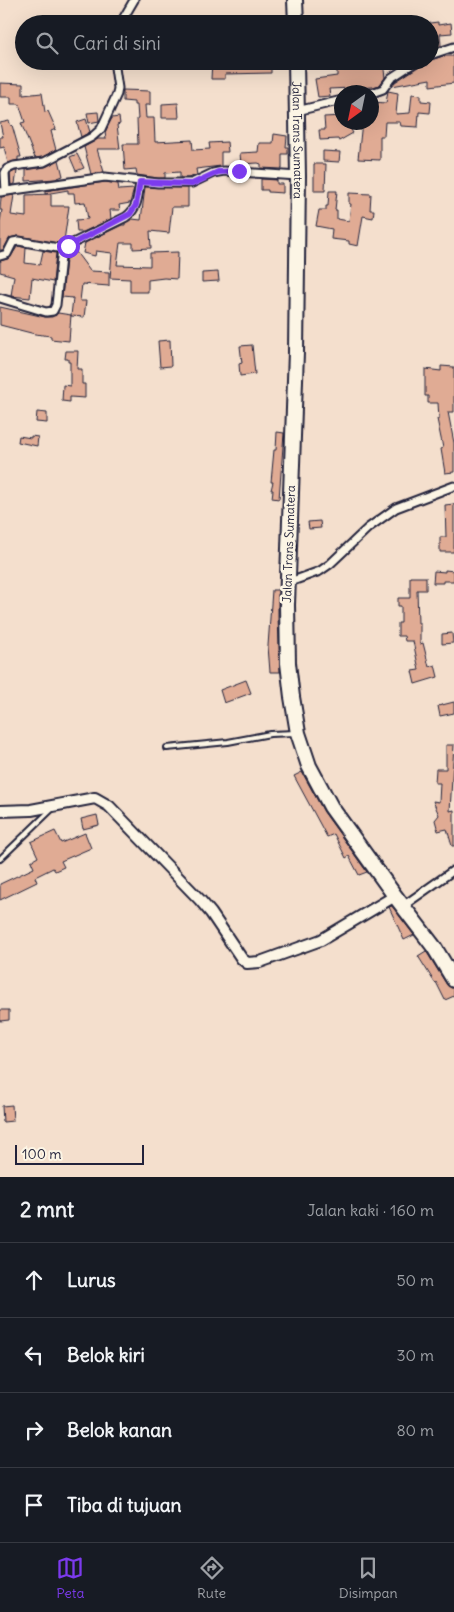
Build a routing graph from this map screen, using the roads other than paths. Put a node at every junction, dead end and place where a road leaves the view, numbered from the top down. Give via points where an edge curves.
1 (134, 0) edge
2 (295, 0) edge
3 (125, 15) edge
4 (296, 15) edge
5 (454, 48) edge
6 (439, 52) edge
7 (115, 70) edge
8 (296, 70) edge
9 (403, 70) edge
10 (379, 90) edge
11 (334, 102) edge
12 (297, 111) junction
13 (298, 176) junction
14 (140, 182) junction
15 (3, 192) edge
16 (62, 248) junction
17 (0, 256) edge
18 (0, 298) edge
19 (454, 486) edge
20 (287, 583) junction
21 (298, 733) junction
22 (167, 748) dead end
23 (54, 807) junction
24 (0, 811) edge
25 (0, 858) edge
26 (454, 870) edge
27 (399, 901) junction
28 (454, 980) edge

1 - 3 street
2 - 4 highway
5 - 6 street
7 - 15 street via 117,94 101,129 50,159 7,169
8 - 12 highway, Jalan Trans Sumatera
9 - 10 street
11 - 12 street
12 - 13 highway, Jalan Trans Sumatera
13 - 14 street via 224,171 192,184
13 - 20 highway, Jalan Trans Sumatera via 296,352
14 - 15 street via 105,178
14 - 16 street via 136,205 130,214
16 - 17 street via 19,240 12,244 7,254
16 - 18 street via 54,310 46,312
19 - 20 street via 396,508 320,571
20 - 21 highway, Jalan Trans Sumatera via 288,663
21 - 22 lane
21 - 27 highway, Jalan Trans Sumatera via 309,766 331,806
23 - 24 street
23 - 25 lane
23 - 27 street via 95,798 109,806 211,912 247,963 260,962 321,940
26 - 27 street
27 - 28 highway, Jalan Trans Sumatera via 434,946

